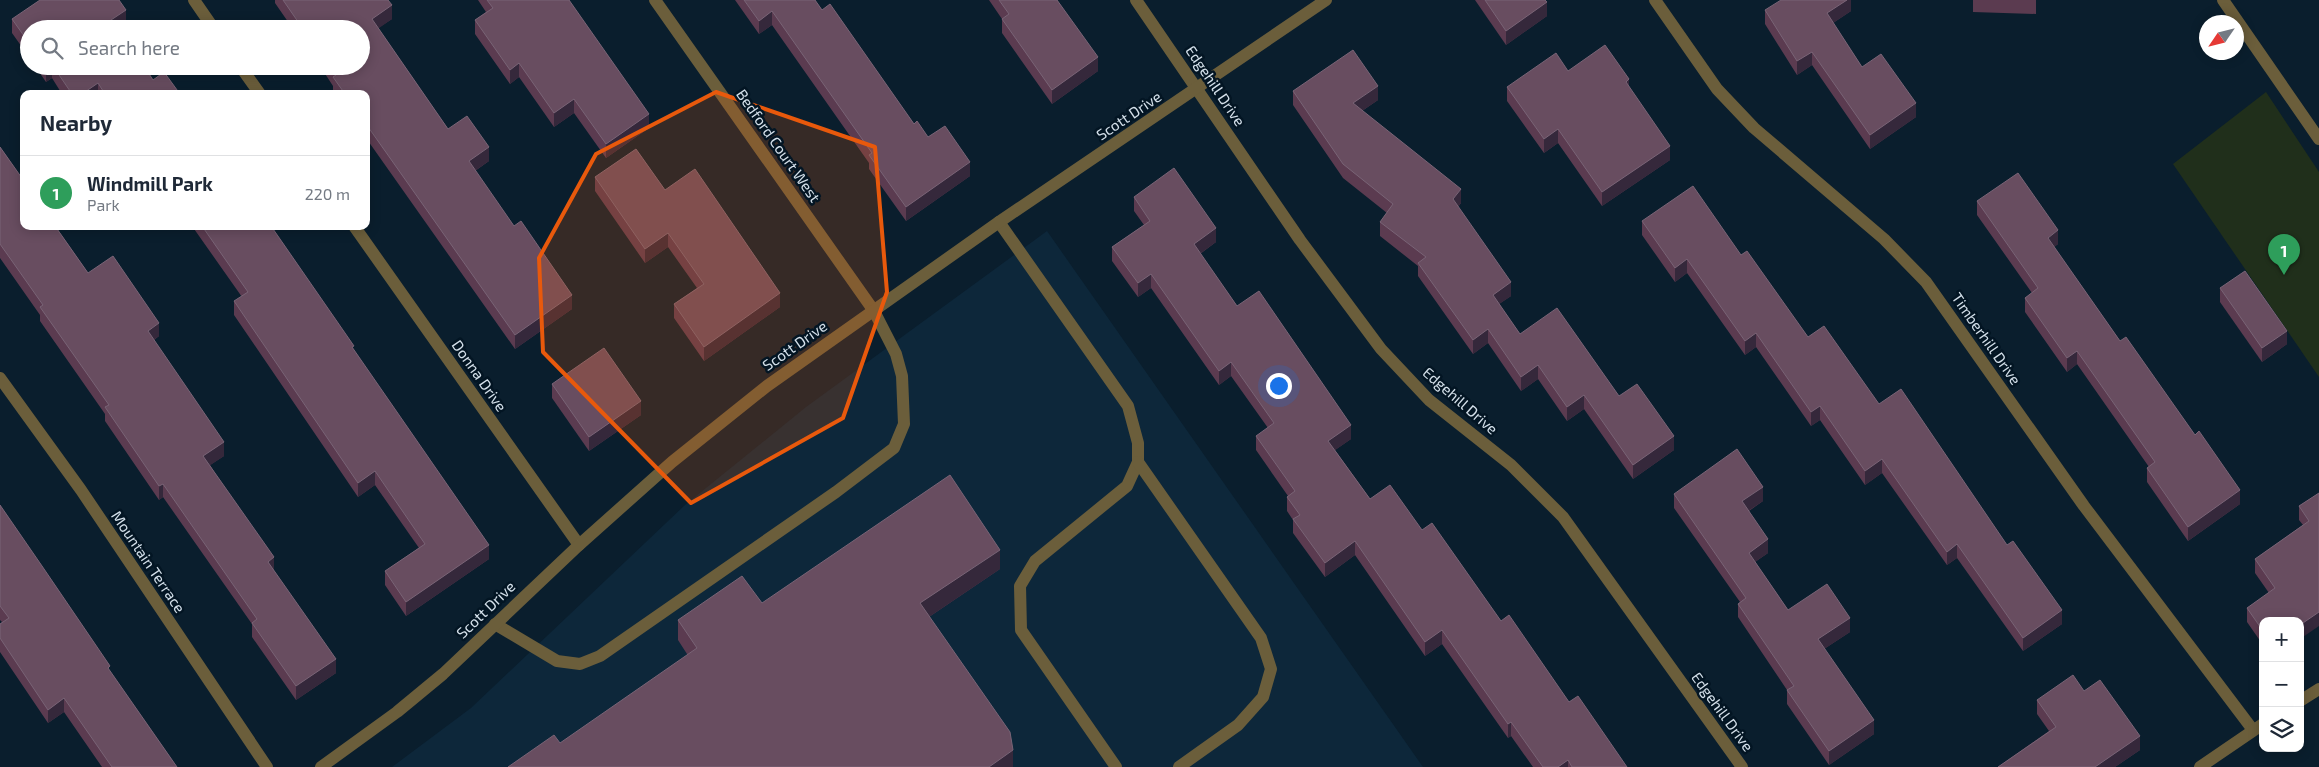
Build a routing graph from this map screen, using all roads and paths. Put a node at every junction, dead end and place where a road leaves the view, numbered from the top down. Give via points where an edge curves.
1 (194, 0) edge
2 (655, 0) edge
3 (1136, 0) edge
4 (1326, 0) edge
5 (1655, 0) edge
6 (2222, 0) edge
7 (208, 20) edge
8 (246, 75) edge
9 (1198, 88) junction
10 (257, 90) edge
11 (2319, 139) edge
12 (999, 222) junction
13 (357, 230) edge
14 (874, 311) junction
15 (0, 378) edge
16 (1138, 462) junction
17 (579, 545) junction
18 (495, 624) junction
19 (2319, 690) edge
20 (2304, 699) edge
21 (2258, 727) edge
22 (267, 767) edge
23 (321, 767) edge
24 (1116, 767) edge
25 (1178, 767) edge
26 (1742, 767) edge
27 (2200, 767) edge

1 - 7 street
2 - 14 street, Bedford Court West
3 - 9 street, Edgehill Drive
4 - 9 street, Scott Drive
5 - 21 street, Timberhill Drive via 1717,89 1754,128 1884,239 1926,282 2084,506
6 - 11 street
8 - 10 street
9 - 12 street, Scott Drive
9 - 26 street, Edgehill Drive via 1300,240 1381,349 1429,400 1511,465 1563,517
12 - 14 street, Scott Drive
12 - 16 street via 1128,406 1138,443
13 - 17 street, Donna Drive
14 - 17 street, Scott Drive via 766,386 672,462
14 - 18 street, Bedford Court West via 896,354 902,376 904,424 894,448 600,656 580,664 557,662
15 - 22 street, Mountain Terrace via 81,490
16 - 24 street via 1127,486 1035,561 1020,586 1021,630
16 - 25 street via 1261,638 1271,669 1263,697 1238,726
17 - 18 street, Scott Drive
18 - 23 street, Scott Drive via 397,712
19 - 20 street
21 - 27 street

